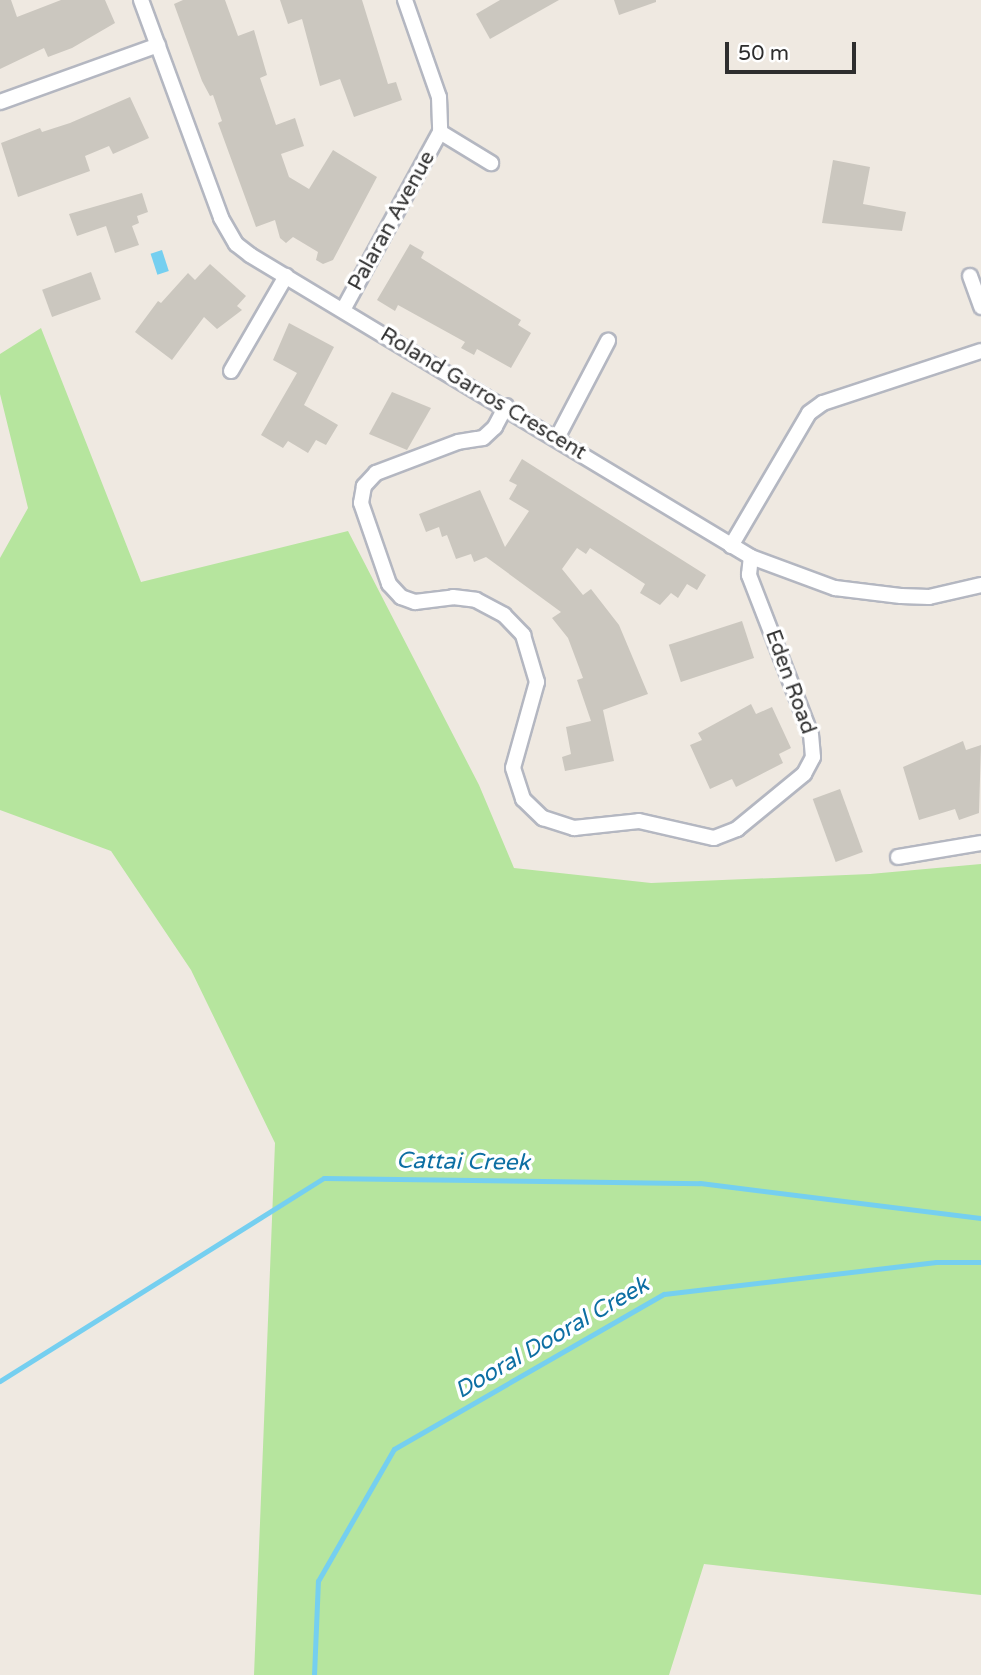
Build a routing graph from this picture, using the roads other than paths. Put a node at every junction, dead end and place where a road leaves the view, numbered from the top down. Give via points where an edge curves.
1 (141, 0) edge
2 (405, 0) edge
3 (158, 45) junction
4 (0, 102) edge
5 (440, 132) junction
6 (491, 163) dead end
7 (286, 276) junction
8 (970, 276) dead end
9 (981, 307) edge
10 (343, 310) junction
11 (608, 341) dead end
12 (981, 351) edge
13 (231, 371) dead end
14 (506, 406) junction
15 (557, 438) junction
16 (731, 546) junction
17 (751, 557) junction
18 (981, 585) edge
19 (981, 843) edge
20 (898, 858) dead end

1 - 3 street, Roland Garros Crescent
2 - 5 street via 439,97
3 - 4 street
3 - 7 street, Roland Garros Crescent via 227,233 243,250
5 - 6 street
5 - 10 street, Palaran Avenue
7 - 10 street, Roland Garros Crescent
7 - 13 street
8 - 9 street
10 - 14 street, Roland Garros Crescent
11 - 15 street
12 - 16 street via 823,403 809,413
14 - 15 street, Roland Garros Crescent
14 - 17 street, Eden Road via 495,428 483,438 458,442 376,473 364,486 361,503 389,584 401,597 415,602 453,597 476,600 504,615 523,635 537,682 513,768 523,799 543,818 574,828 639,821 714,838 737,829 804,774 813,757 811,735 749,575
15 - 16 street, Roland Garros Crescent
16 - 17 street, Roland Garros Crescent
17 - 18 street, Roland Garros Crescent via 835,588 887,595 929,597
19 - 20 street

